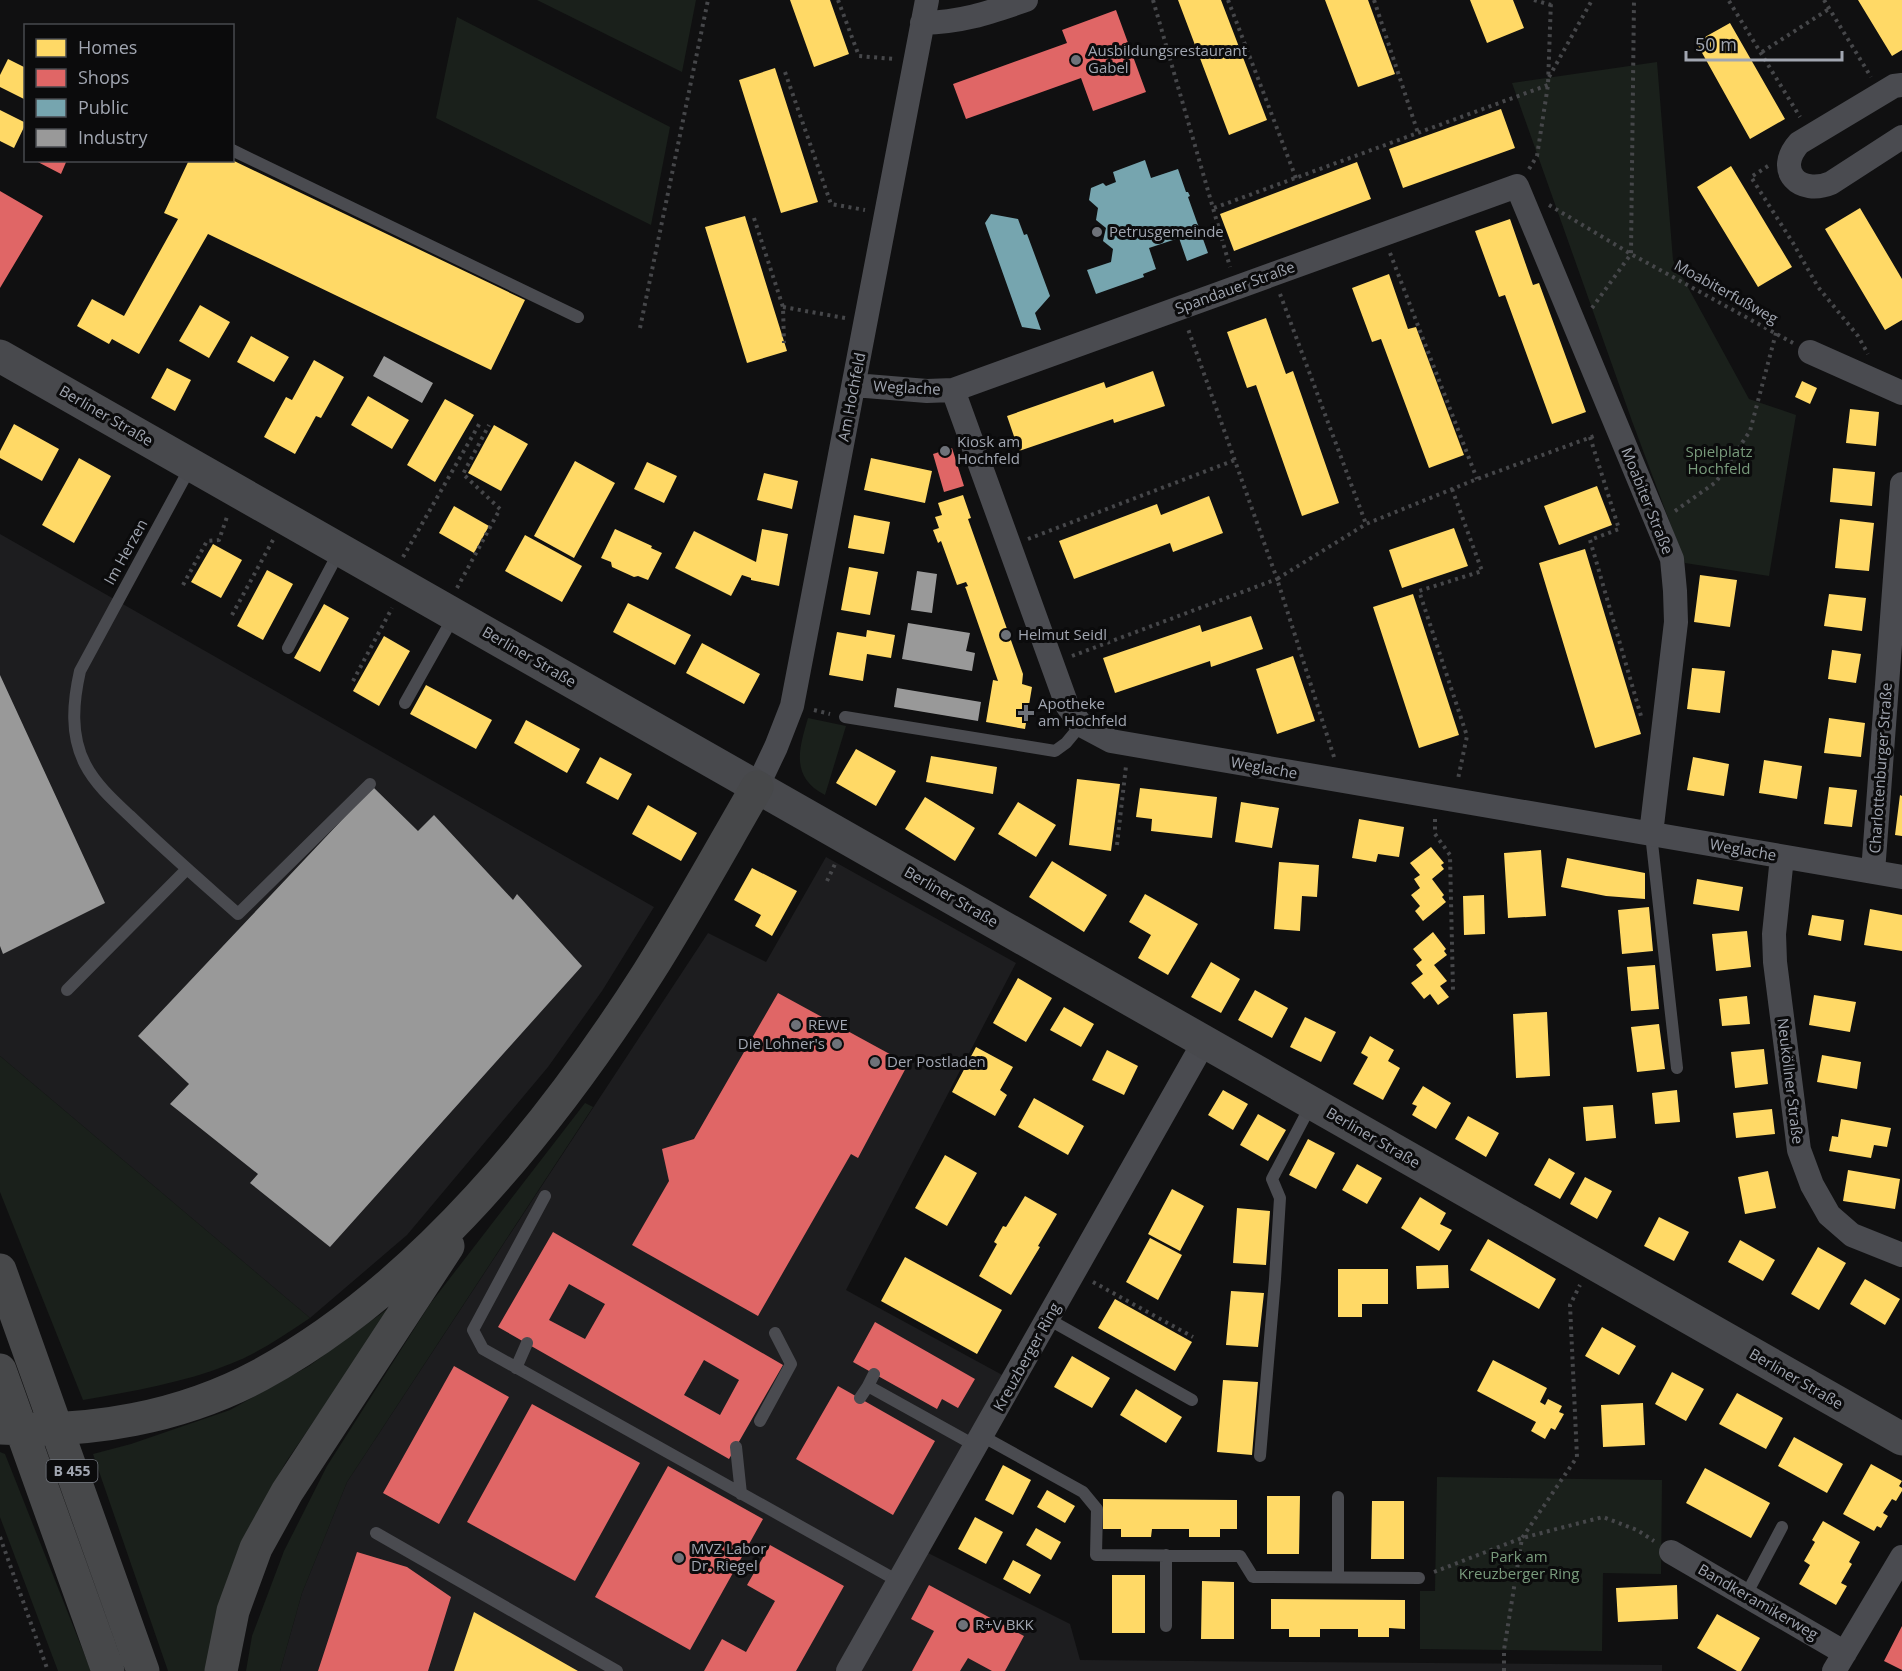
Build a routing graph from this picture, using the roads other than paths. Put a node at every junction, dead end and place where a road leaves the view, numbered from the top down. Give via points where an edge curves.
1 (1026, 0) edge
2 (925, 12) edge
3 (1891, 89) edge
4 (1902, 137) edge
5 (234, 151) edge
6 (1517, 186) joint
7 (578, 317) dead end
8 (1810, 352) road end
9 (0, 356) edge
10 (854, 385) junction
11 (953, 390) junction
12 (1894, 390) edge
13 (191, 465) junction
14 (1902, 484) edge
15 (340, 549) junction
16 (450, 612) junction
17 (288, 648) dead end
18 (405, 703) dead end
19 (845, 717) road end
20 (1081, 725) junction
21 (370, 784) dead end
22 (757, 787) junction
23 (1651, 834) junction
24 (1782, 857) junction
25 (187, 868) junction
26 (1873, 872) junction
27 (1902, 877) edge
28 (67, 990) dead end
29 (1204, 1042) junction
30 (1677, 1068) dead end
31 (1312, 1103) junction
32 (483, 1192) junction
33 (545, 1196) dead end
34 (1902, 1255) edge
35 (0, 1270) edge
36 (1048, 1319) junction
37 (775, 1333) dead end
38 (527, 1343) dead end
39 (516, 1368) junction
40 (0, 1370) edge
41 (874, 1374) dead end
42 (868, 1386) junction
43 (860, 1398) dead end
44 (1192, 1400) dead end
45 (760, 1421) dead end
46 (0, 1428) edge
47 (1902, 1439) edge
48 (979, 1441) junction
49 (736, 1447) dead end
50 (1260, 1456) dead end
51 (741, 1494) junction
52 (1338, 1497) dead end
53 (1782, 1527) dead end
54 (376, 1533) dead end
55 (1671, 1552) road end
56 (1166, 1556) junction
57 (1902, 1557) edge
58 (1338, 1577) junction
59 (1419, 1578) road end
60 (898, 1581) junction
61 (1746, 1595) junction
62 (1166, 1626) dead end
63 (1840, 1662) edge
64 (108, 1671) edge
65 (143, 1671) edge
66 (221, 1671) edge
67 (617, 1671) edge
68 (848, 1671) edge

1 - 2 street via 977,17 947,22
2 - 10 street, Am Hochfeld
3 - 4 street via 1799,143 1792,151 1789,168 1801,184 1820,188
5 - 7 lane
6 - 11 street, Spandauer Straße
6 - 23 street, Moabiter Straße via 1672,559 1676,622
8 - 12 street
9 - 13 street, Berliner Straße
10 - 11 street, Weglache via 927,392
10 - 22 street, Am Hochfeld via 792,706
11 - 20 street, Weglache via 1067,705
13 - 15 street, Berliner Straße
13 - 25 lane, Im Herzen via 87,655 74,698 76,736 85,765 117,804
14 - 26 street, Charlottenburger Straße
15 - 16 street, Berliner Straße
15 - 17 lane
16 - 18 lane
16 - 22 street, Berliner Straße
19 - 20 lane via 1055,751
20 - 23 street, Weglache via 1111,741
21 - 25 lane, Im Herzen via 238,914
22 - 29 street, Berliner Straße
22 - 32 highway via 684,914 610,1030 563,1095
23 - 24 street, Weglache
23 - 30 lane
24 - 26 street, Weglache
24 - 34 street, Neuköllner Straße via 1775,962 1799,1150 1829,1215 1852,1235
25 - 28 lane
26 - 27 street, Weglache
29 - 31 street, Berliner Straße
29 - 36 street, Kreuzberger Ring
31 - 47 street, Berliner Straße
31 - 50 lane via 1272,1179 1280,1198
32 - 46 highway via 393,1280 343,1321 259,1375 176,1409 113,1423 59,1429
32 - 66 highway via 287,1492 261,1539 233,1611
33 - 39 lane via 473,1330 483,1350
35 - 65 highway, B 455
36 - 44 lane
36 - 48 street, Kreuzberger Ring
37 - 45 lane via 791,1364
38 - 39 lane
39 - 51 lane
40 - 64 highway, B 455
41 - 42 lane
42 - 43 lane
42 - 48 lane
48 - 56 lane via 1083,1492 1097,1509 1096,1555
48 - 60 street, Kreuzberger Ring
49 - 51 lane
51 - 60 lane
52 - 58 lane
53 - 61 lane
54 - 67 lane
55 - 61 street, Bandkeramikerweg
56 - 58 lane via 1240,1556 1253,1577
56 - 62 lane
57 - 63 street
58 - 59 lane
60 - 68 street, Kreuzberger Ring
61 - 63 street, Bandkeramikerweg

